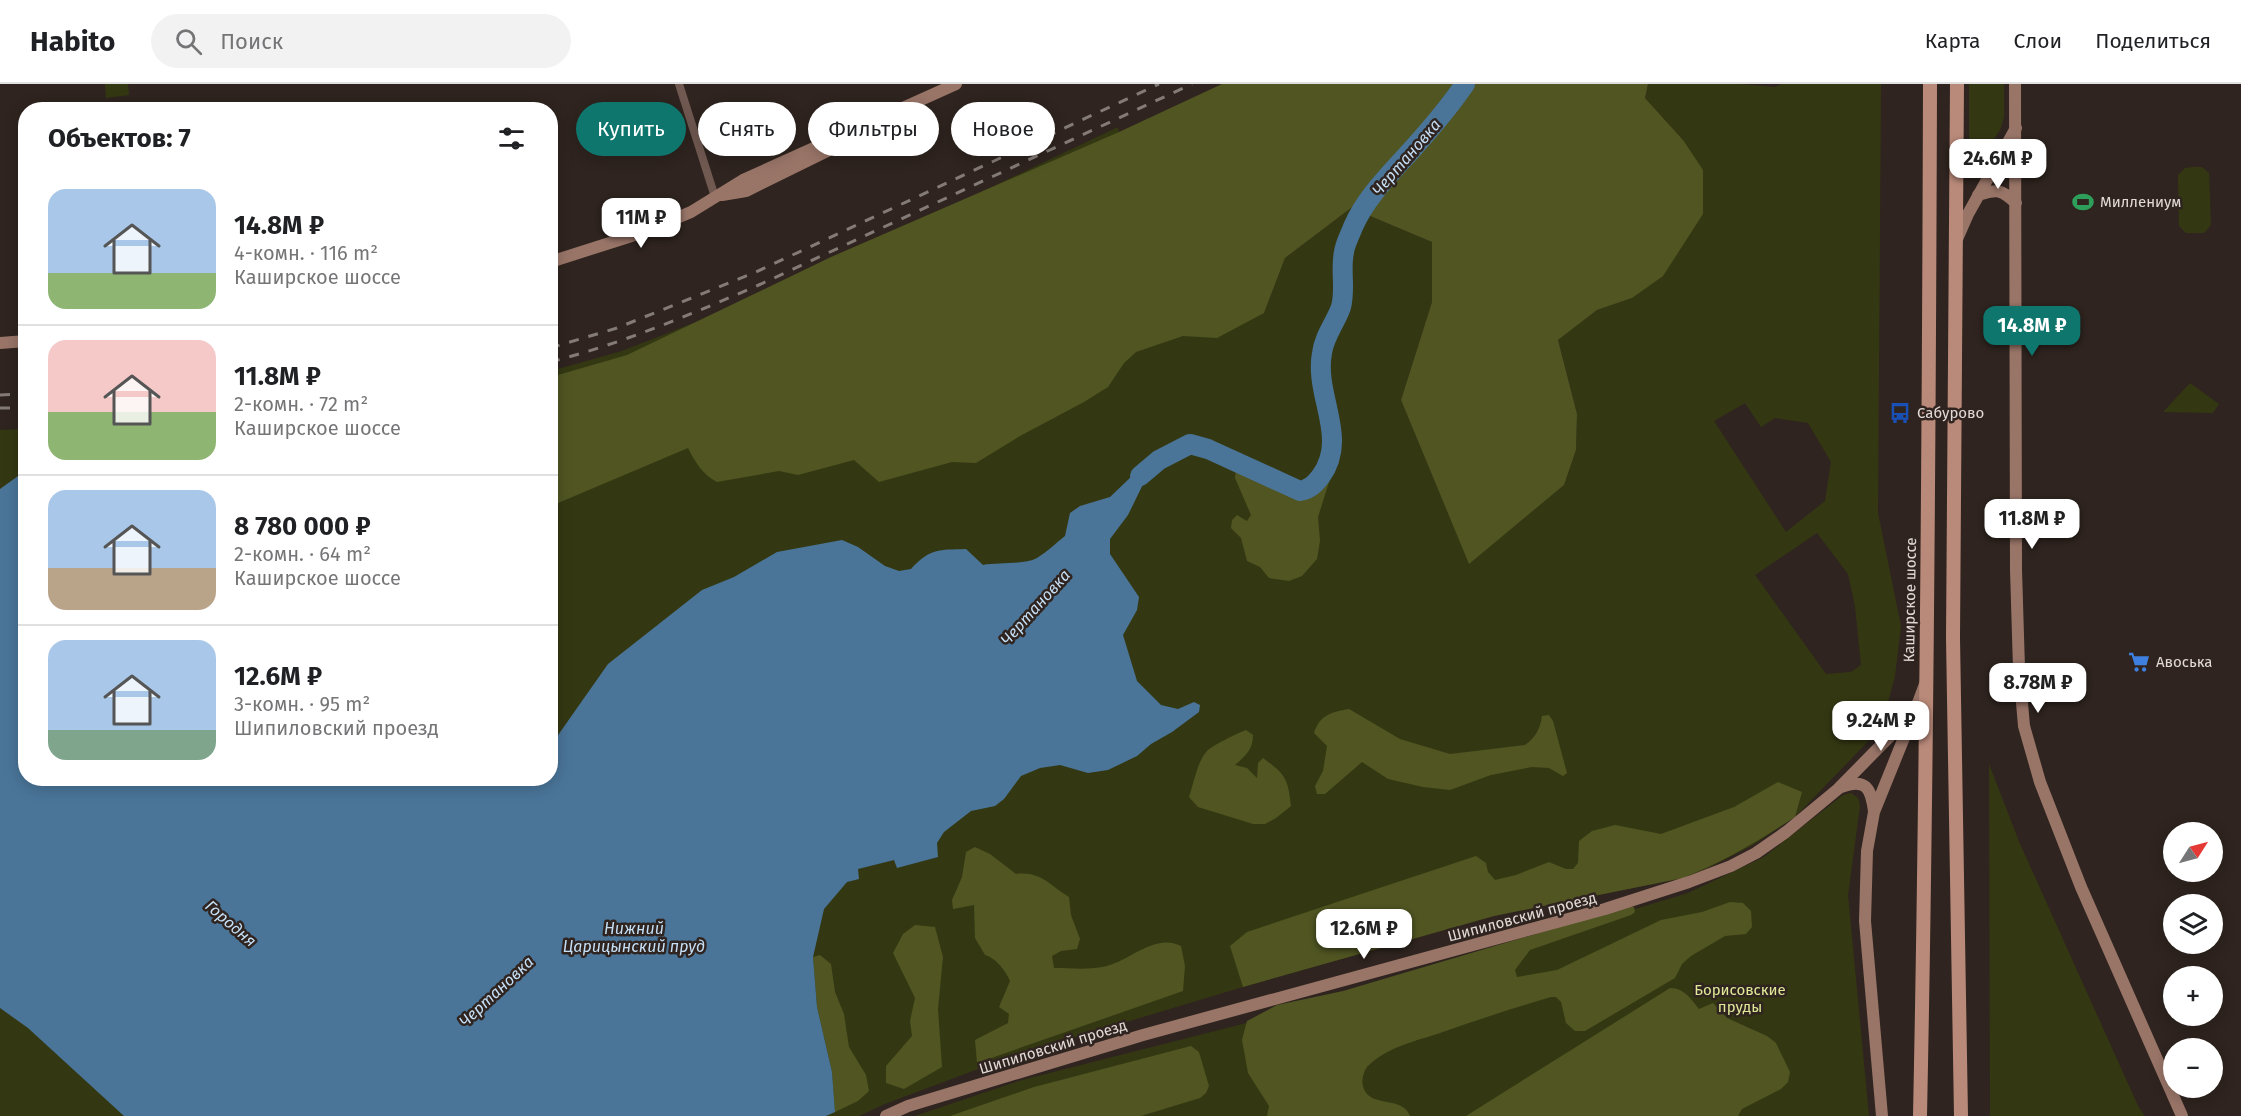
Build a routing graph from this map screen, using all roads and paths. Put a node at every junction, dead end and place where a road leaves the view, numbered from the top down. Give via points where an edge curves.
1 (679, 84) edge
2 (956, 84) edge
3 (966, 84) edge
4 (1922, 84) edge
5 (1957, 84) edge
6 (2015, 84) edge
7 (1930, 90) edge
8 (2016, 128) junction
9 (1978, 195) junction
10 (715, 197) junction
11 (2016, 203) junction
12 (1957, 240) junction
13 (558, 259) edge
14 (18, 342) edge
15 (0, 343) edge
16 (1925, 683) junction
17 (1918, 703) junction
18 (1838, 789) junction
19 (1874, 812) junction
20 (886, 1116) edge
21 (1882, 1116) edge
22 (1920, 1116) edge
23 (1961, 1116) edge
24 (2182, 1116) edge

1 - 10 street
2 - 10 main road via 742,180
3 - 10 main road via 746,191
4 - 7 main road
5 - 12 main road
6 - 8 main road
7 - 16 main road, Каширское шоссе
8 - 9 main road
8 - 11 main road
9 - 11 main road via 1998,190
9 - 12 main road
10 - 13 main road via 641,233
11 - 24 main road via 2016,570 2024,726 2040,782 2081,887
12 - 23 main road via 1953,638
14 - 15 main road
16 - 17 main road, Шипиловский проезд
16 - 22 main road, Каширское шоссе via 1927,790
17 - 18 main road, Шипиловский проезд
17 - 19 main road
18 - 19 main road via 1850,784 1864,785 1872,797
18 - 20 main road, Шипиловский проезд via 1756,853 1689,882 1605,909 1143,1035
19 - 21 main road via 1867,851 1865,921

